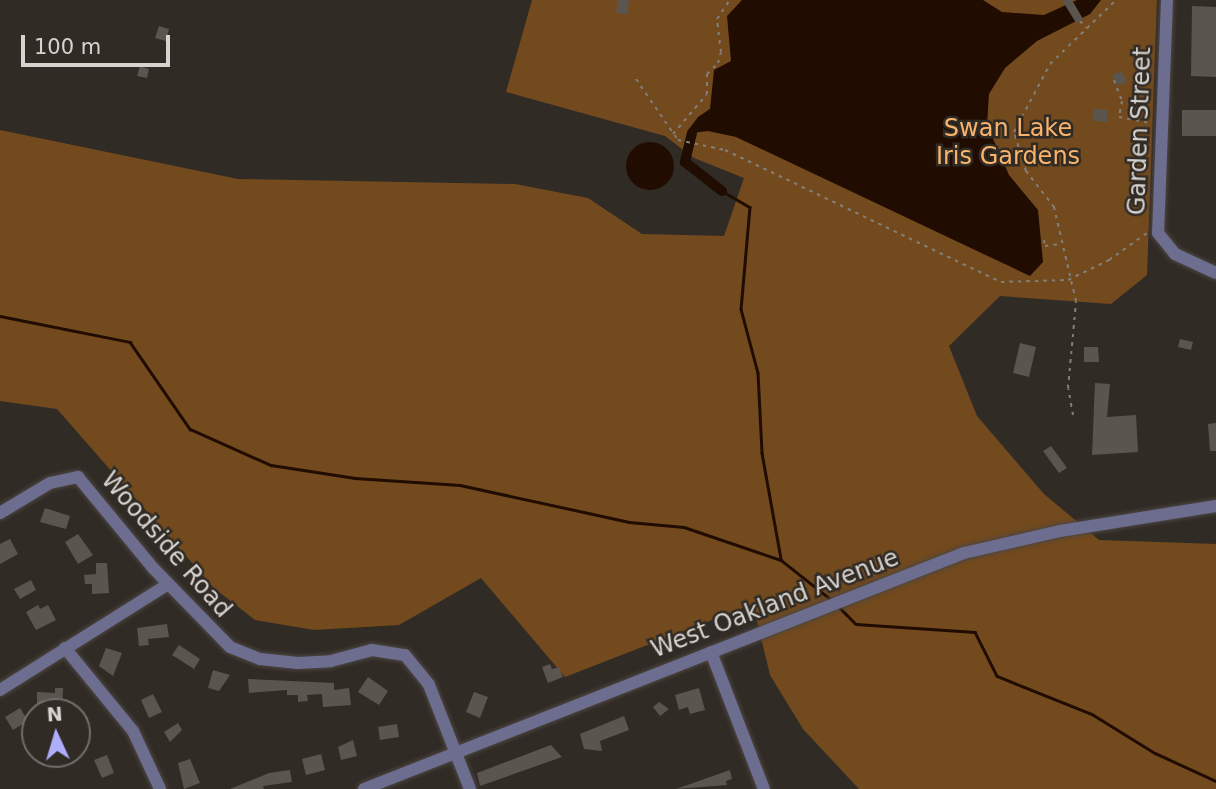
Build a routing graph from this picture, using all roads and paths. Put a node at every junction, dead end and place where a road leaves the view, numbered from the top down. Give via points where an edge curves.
1 (730, 0) edge
2 (1116, 0) edge
3 (1167, 0) edge
4 (721, 1) edge
5 (723, 8) junction
6 (1080, 21) dead end
7 (1086, 29) junction
8 (636, 79) dead end
9 (1114, 80) dead end
10 (1162, 123) junction
11 (673, 135) junction
12 (1158, 233) junction
13 (1044, 240) dead end
14 (1062, 244) junction
15 (1216, 274) edge
16 (1068, 280) junction
17 (1073, 415) dead end
18 (1216, 506) edge
19 (0, 513) edge
20 (168, 584) junction
21 (65, 648) junction
22 (710, 652) junction
23 (0, 690) edge
24 (456, 753) junction
25 (160, 789) edge
26 (363, 789) edge
27 (470, 789) edge
28 (764, 789) edge

1 - 5 path
2 - 7 path
3 - 10 street, Garden Street
4 - 5 path
5 - 11 path via 716,31 721,52 707,74 707,94
6 - 7 path
7 - 14 path via 1050,64 1014,132 1026,171 1054,208
8 - 11 path
9 - 10 path via 1122,101 1119,117
10 - 12 street, Garden Street
11 - 16 path via 693,146 725,150 1001,282
12 - 15 street, Garden Street via 1175,254
12 - 16 path via 1149,232 1109,260
13 - 14 path via 1045,246
14 - 16 path
16 - 17 path via 1076,301 1068,388
18 - 22 street, West Oakland Avenue via 998,544
19 - 20 street, Woodside Road via 36,490 72,476 89,486
20 - 21 street
20 - 24 street, Woodside Road via 216,636 260,659 312,663 372,650 405,655 422,671
21 - 23 street
21 - 25 street via 133,731
22 - 24 street, West Oakland Avenue
22 - 28 street
24 - 26 street, West Oakland Avenue
24 - 27 street, Woodside Road

